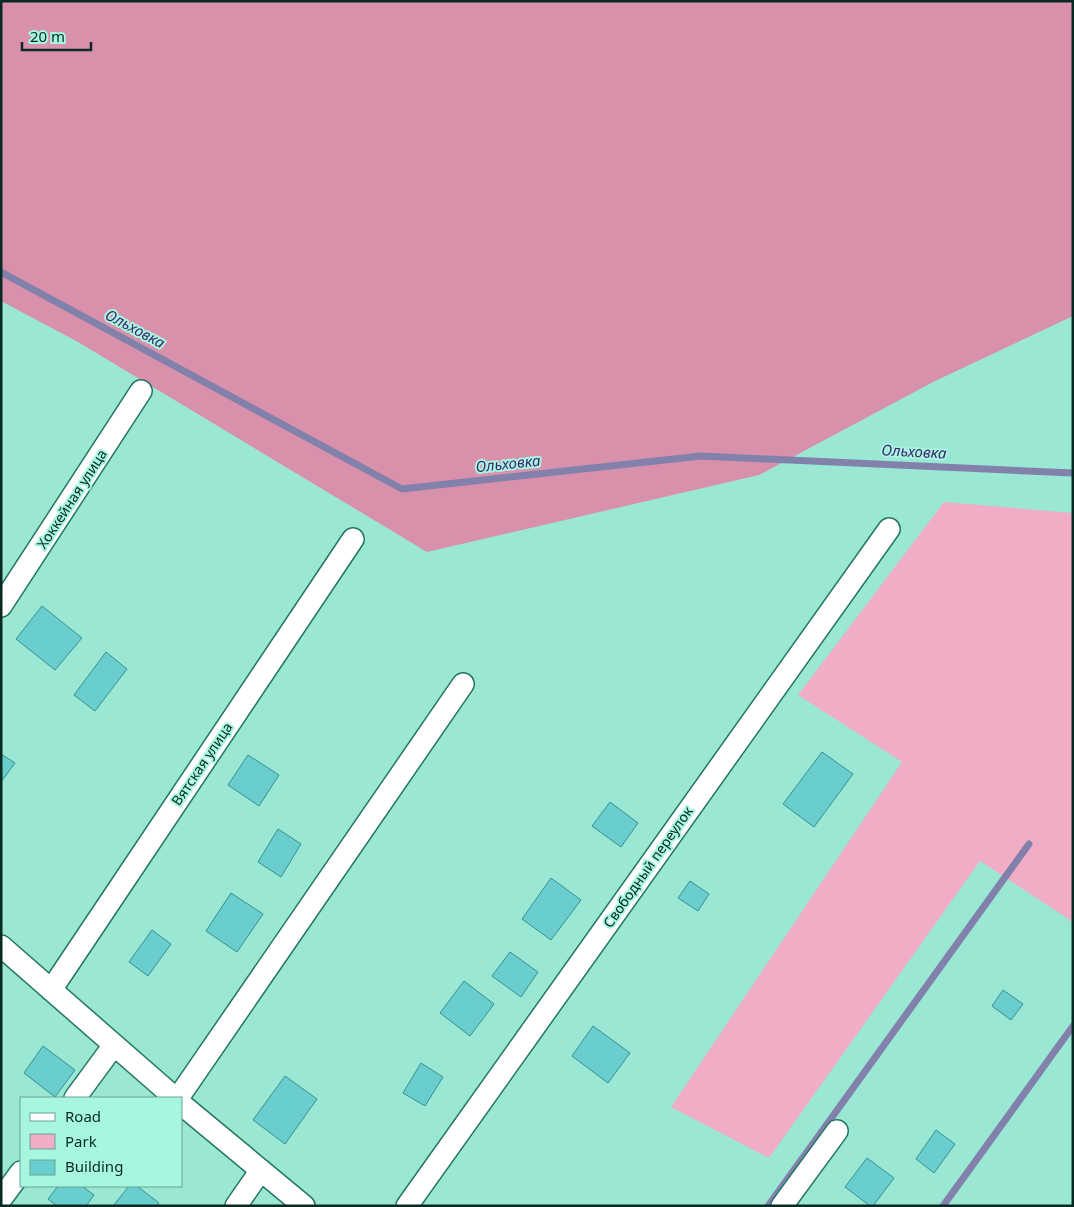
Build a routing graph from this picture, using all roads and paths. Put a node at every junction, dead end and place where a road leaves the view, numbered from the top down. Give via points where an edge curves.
1 (142, 391) dead end
2 (889, 529) dead end
3 (353, 539) dead end
4 (1, 606) edge
5 (463, 684) dead end
6 (1, 946) edge
7 (51, 990) junction
8 (114, 1045) junction
9 (76, 1097) edge
10 (176, 1097) edge
11 (178, 1097) edge
12 (182, 1105) edge
13 (837, 1131) dead end
14 (261, 1170) junction
15 (20, 1173) edge
16 (1, 1199) edge
17 (236, 1206) edge
18 (304, 1206) edge
19 (407, 1206) edge
20 (782, 1206) edge

1 - 4 street, Хоккейная улица
2 - 19 street, Свободный переулок
3 - 7 street, Вятская улица
5 - 11 street
6 - 7 street
7 - 8 street
8 - 9 street
8 - 10 street
12 - 14 street
13 - 20 street
14 - 17 street
14 - 18 street
15 - 16 street

